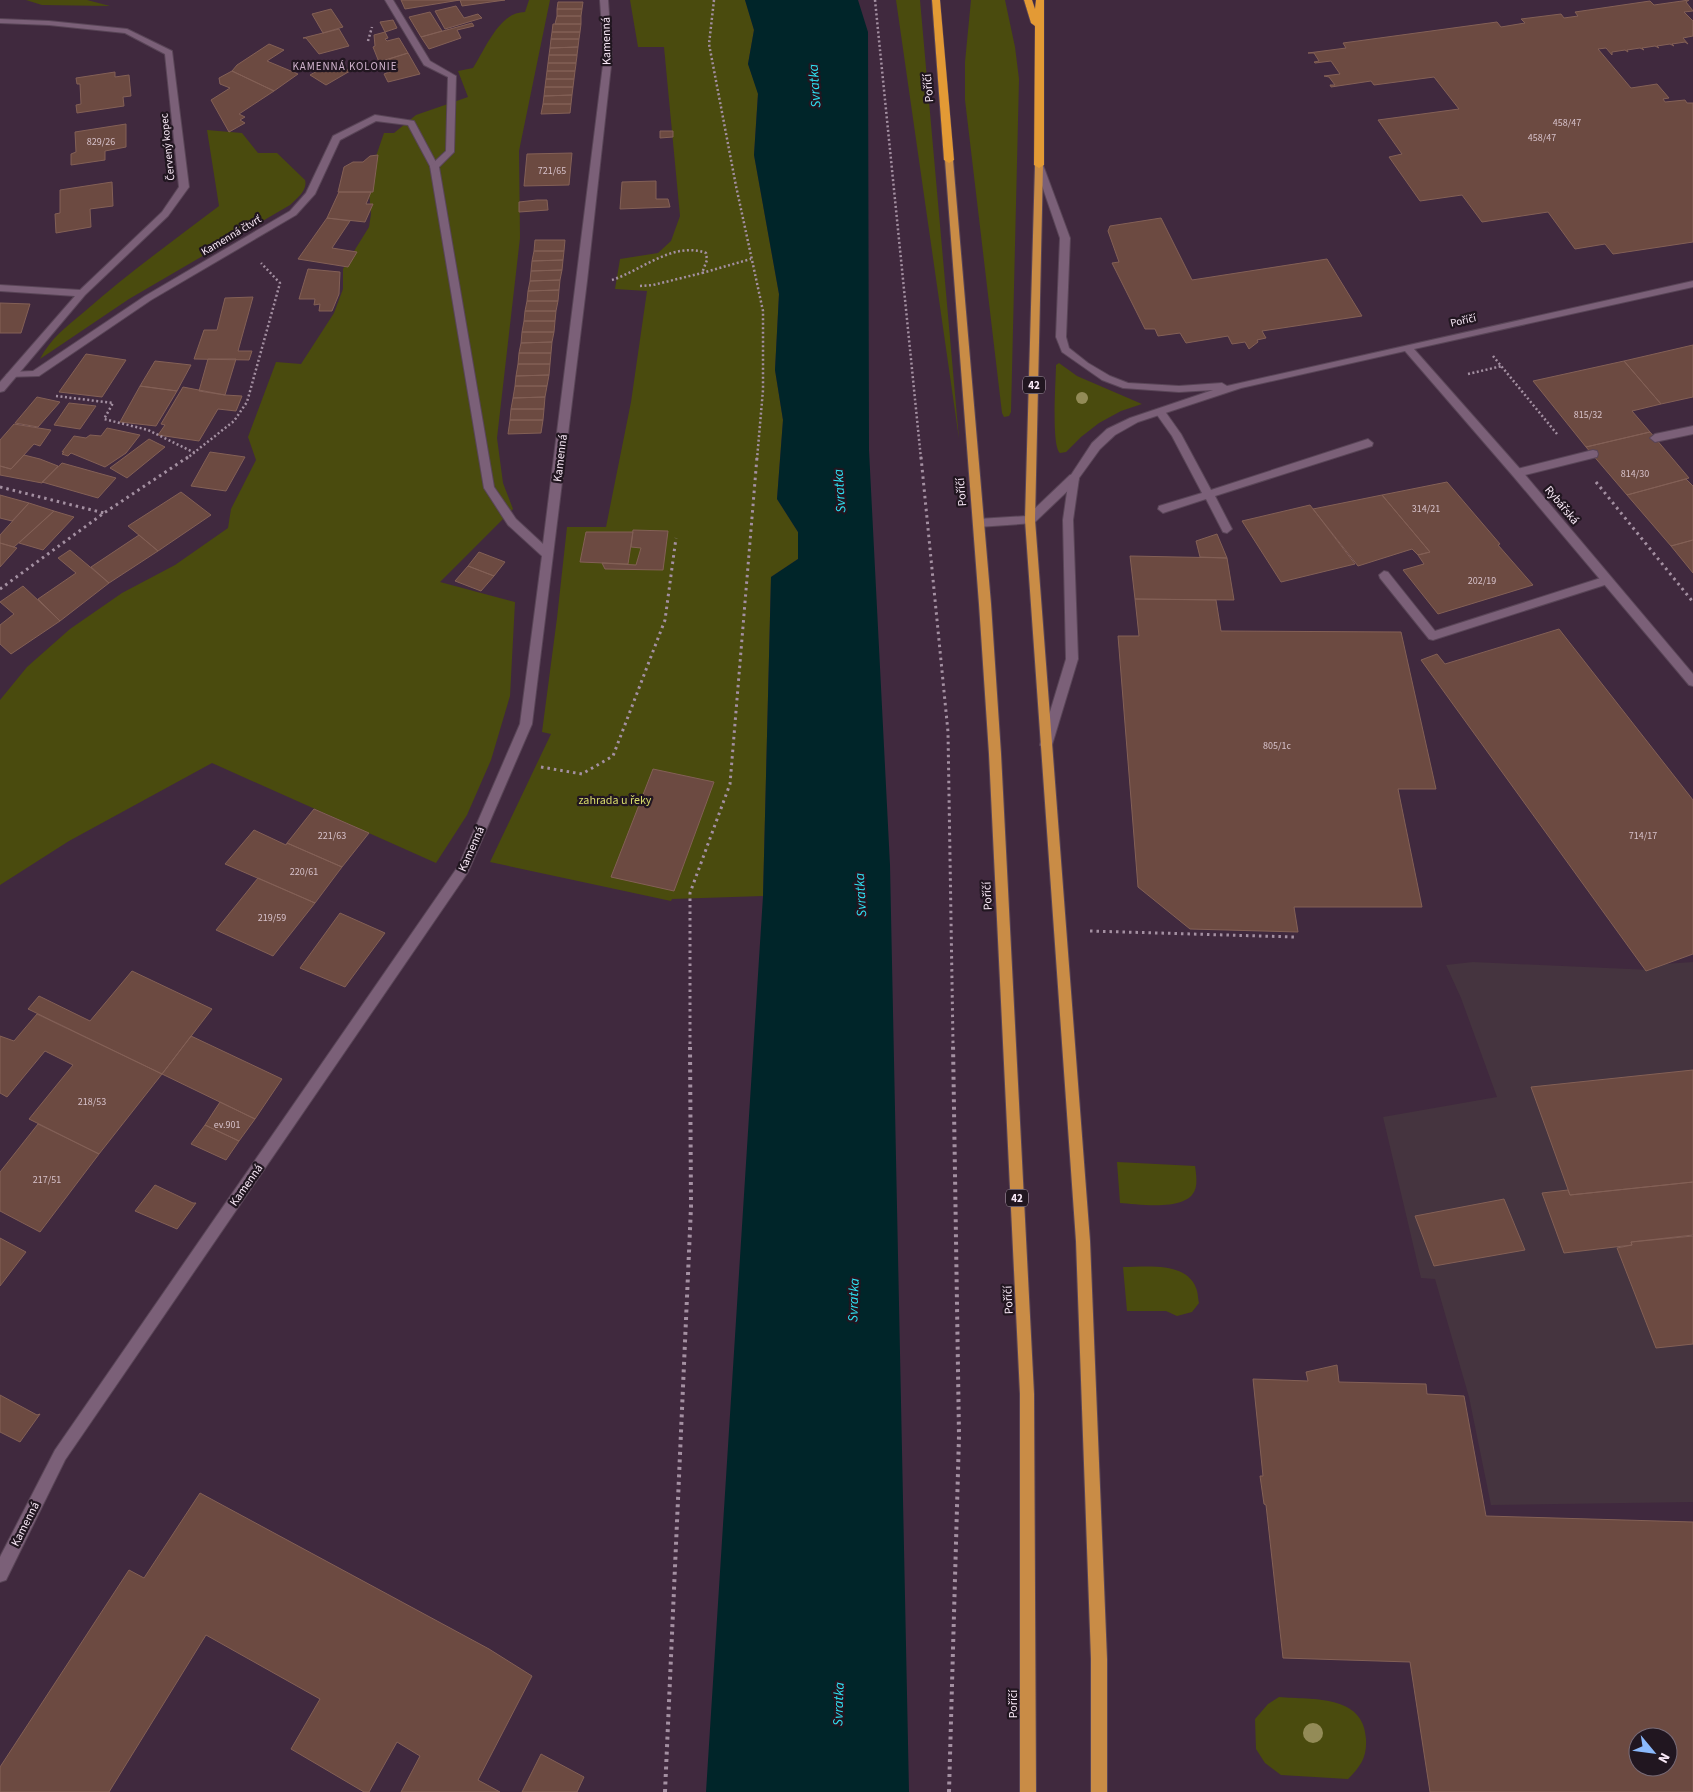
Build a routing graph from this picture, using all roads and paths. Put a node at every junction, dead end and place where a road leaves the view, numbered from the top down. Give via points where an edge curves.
1 (389, 0) edge
2 (604, 0) edge
3 (714, 0) edge
4 (875, 0) edge
5 (936, 0) edge
6 (1028, 0) edge
7 (1040, 0) edge
8 (0, 21) edge
9 (1039, 30) junction
10 (949, 160) joint
11 (1039, 165) junction
12 (434, 166) junction
13 (243, 242) junction
14 (752, 259) junction
15 (702, 273) junction
16 (582, 281) junction
17 (1693, 284) edge
18 (640, 286) dead end
19 (0, 288) edge
20 (82, 293) junction
21 (1407, 348) junction
22 (35, 374) junction
23 (11, 375) junction
24 (1239, 385) junction
25 (0, 390) edge
26 (1160, 412) junction
27 (1693, 430) edge
28 (1655, 438) dead end
29 (1368, 443) dead end
30 (195, 453) junction
31 (1593, 454) dead end
32 (1517, 473) junction
33 (1074, 478) junction
34 (0, 487) edge
35 (1209, 495) junction
36 (1163, 509) dead end
37 (104, 513) junction
38 (1030, 520) junction
39 (978, 523) junction
40 (1227, 529) dead end
41 (676, 538) dead end
42 (548, 555) junction
43 (1384, 575) dead end
44 (1607, 580) junction
45 (1, 588) edge
46 (1693, 682) edge
47 (1046, 745) junction
48 (546, 768) dead end
49 (1087, 931) dead end
50 (1294, 937) dead end
51 (0, 1574) edge
52 (665, 1792) edge
53 (949, 1792) edge
54 (1028, 1792) edge
55 (1099, 1792) edge

1 - 12 street via 427,63 452,76 450,152
2 - 16 street, Kamenná via 608,57
3 - 14 path via 709,44
4 - 53 path via 948,732 959,1436
5 - 10 highway, Poříčí / 42
6 - 9 highway, 42
7 - 9 highway, Poříčí / 42
8 - 20 street, Červený kopec via 127,31 169,53 184,187 165,214
9 - 11 highway, Poříčí / 42
10 - 39 main road, Poříčí / 42
11 - 24 street, Poříčí via 1065,238 1061,337 1066,350 1099,374 1127,386 1179,389
11 - 38 main road, Poříčí / 42
12 - 13 street, Kamenná čtvrť via 411,123 375,118 336,138 310,194 293,213
12 - 42 street, Kamenná čtvrť via 489,488 512,522
13 - 22 street, Kamenná čtvrť via 148,298
13 - 30 path via 280,283 247,402 234,421
14 - 15 path
14 - 52 path via 763,311 763,390 730,784 690,893 691,1207
15 - 16 path via 706,253 700,249 689,249 670,253 614,280
15 - 18 path
16 - 42 street, Kamenná
17 - 21 street, Poříčí
19 - 20 street
20 - 23 street, Červený kopec
21 - 24 street, Poříčí
21 - 32 street, Rybářská
22 - 23 street
22 - 30 path via 53,395 113,404 104,420 148,430
23 - 25 street
24 - 26 street, Poříčí
26 - 33 street, Poříčí via 1111,432 1096,446
26 - 35 street via 1176,434
27 - 28 street
29 - 35 street
30 - 37 path
31 - 32 street
32 - 44 street, Rybářská
33 - 38 street
33 - 47 street, Poříčí via 1068,520 1072,659
34 - 37 path
35 - 36 street
35 - 40 street
37 - 45 path
38 - 39 street
38 - 47 main road, Poříčí / 42
39 - 54 main road, Poříčí / 42 via 995,754 1027,1394
41 - 48 path via 665,620 613,756 582,774
42 - 51 street, Kamenná via 526,724 464,868 60,1455
43 - 44 street via 1433,636
44 - 46 street, Rybářská
47 - 55 main road, Poříčí / 42 via 1083,1241 1099,1659
49 - 50 path

